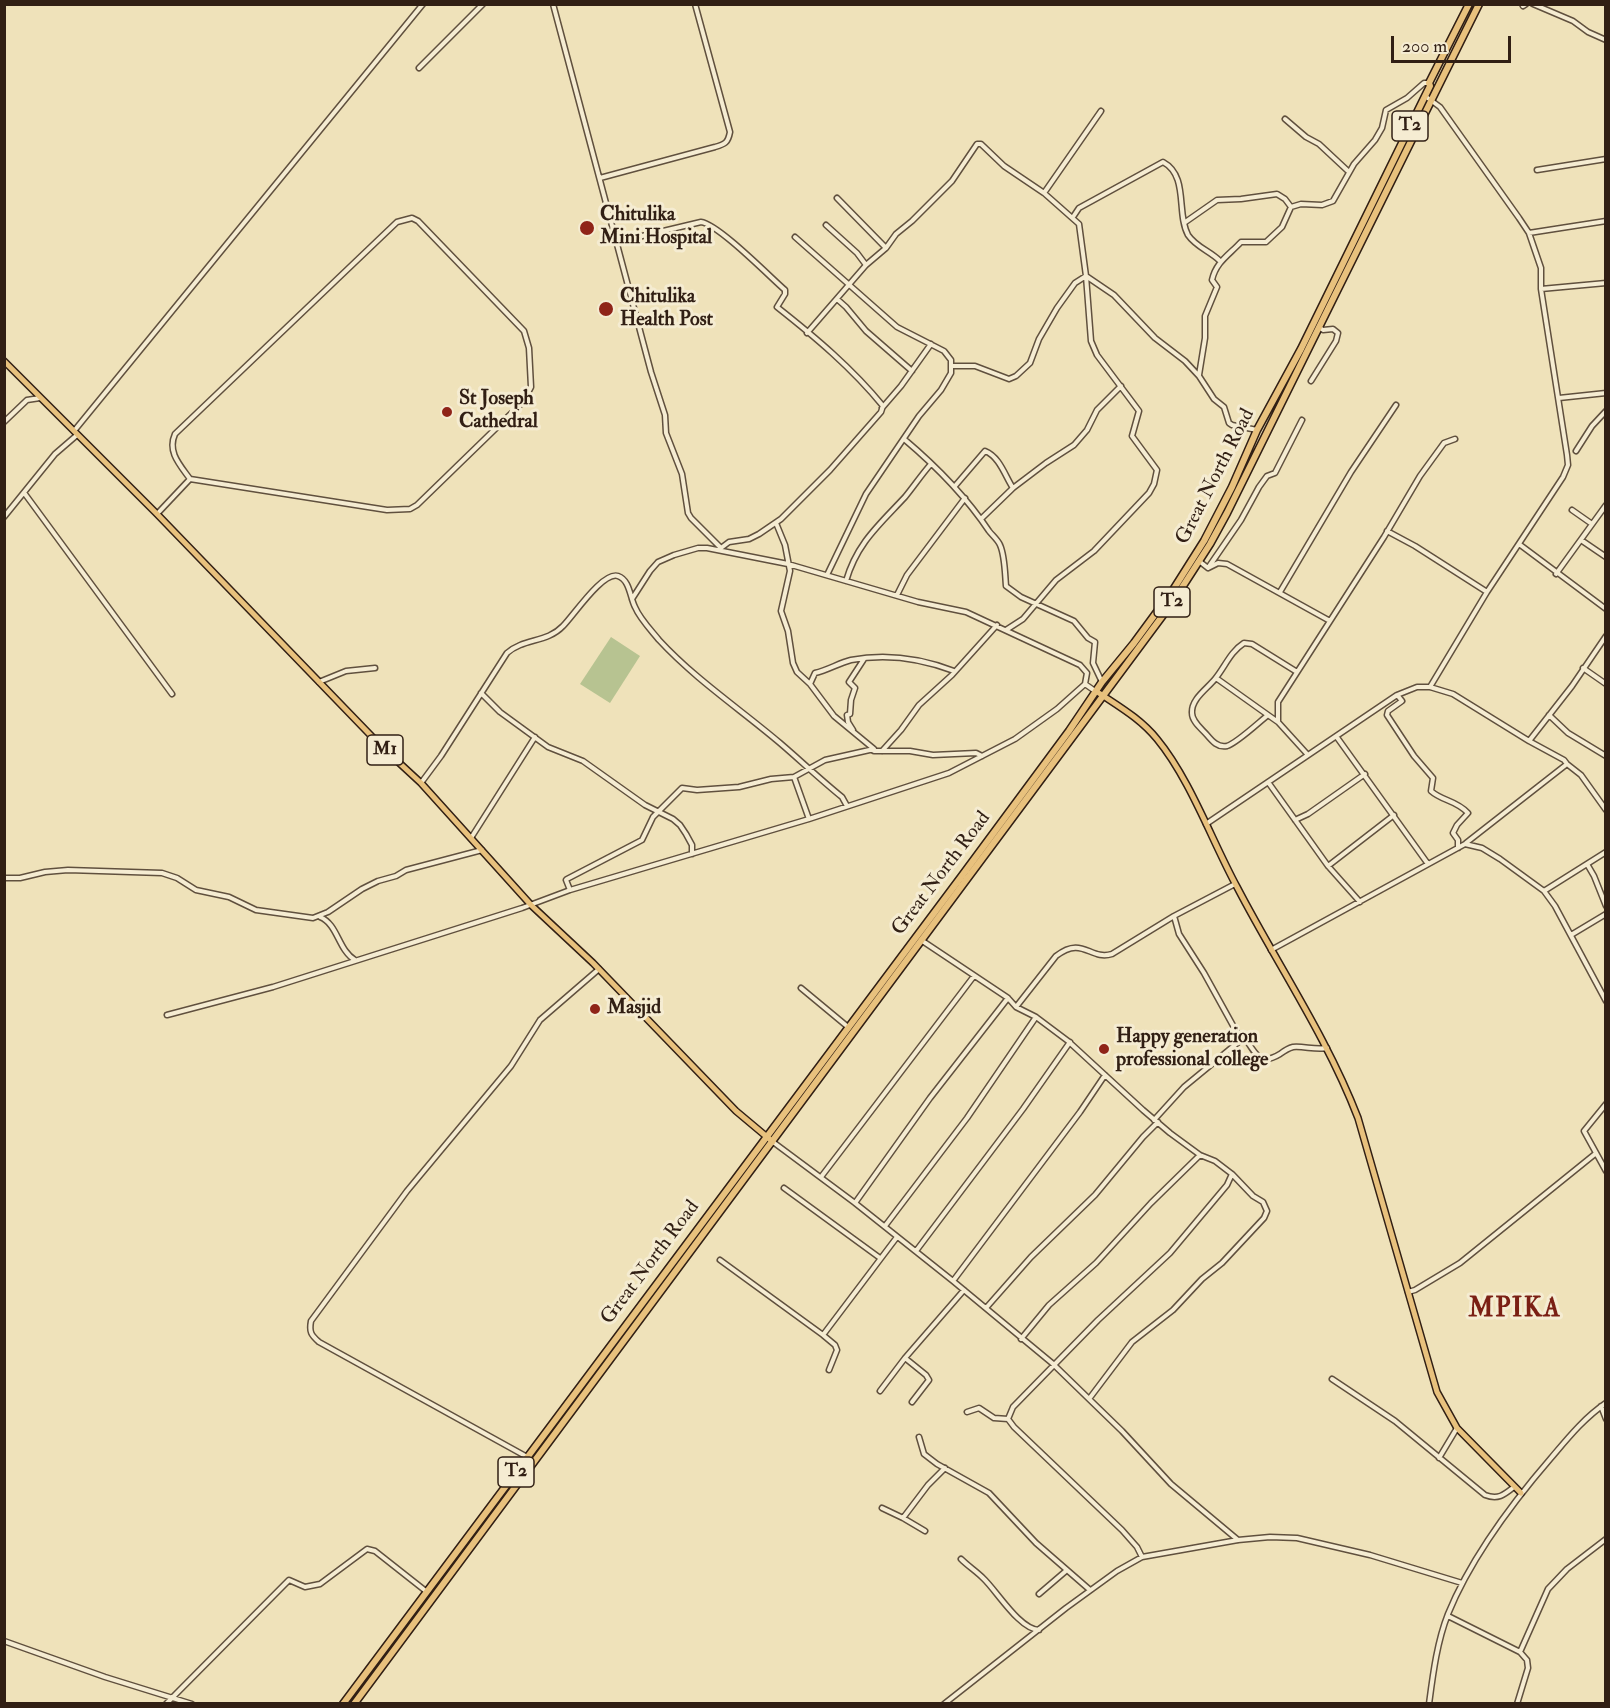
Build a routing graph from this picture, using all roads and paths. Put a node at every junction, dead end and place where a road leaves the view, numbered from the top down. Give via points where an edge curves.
1 (423, 4) edge
2 (483, 4) edge
3 (553, 4) edge
4 (695, 4) edge
5 (1469, 4) edge
6 (1479, 4) edge
7 (1533, 4) edge
8 (1605, 40) edge
9 (419, 68) dead end
10 (1429, 83) junction
11 (1428, 98) junction
12 (1101, 111) dead end
13 (1285, 119) dead end
14 (1605, 159) edge
15 (1537, 170) dead end
16 (1349, 172) junction
17 (600, 178) junction
18 (1044, 193) junction
19 (837, 198) dead end
20 (1291, 207) junction
21 (1073, 217) junction
22 (1605, 221) edge
23 (1184, 223) junction
24 (826, 225) dead end
25 (1528, 233) junction
26 (795, 237) dead end
27 (617, 242) junction
28 (886, 248) junction
29 (1220, 261) junction
30 (866, 265) junction
31 (1086, 276) junction
32 (1605, 283) edge
33 (848, 285) junction
34 (1541, 289) junction
35 (837, 299) junction
36 (1319, 327) junction
37 (807, 333) junction
38 (931, 344) junction
39 (4, 361) edge
40 (951, 366) junction
41 (912, 371) junction
42 (1199, 376) junction
43 (1311, 381) dead end
44 (1121, 386) junction
45 (1605, 393) edge
46 (40, 398) junction
47 (1559, 398) junction
48 (1396, 405) dead end
49 (882, 408) junction
50 (1605, 411) edge
51 (1302, 420) dead end
52 (4, 422) edge
53 (1257, 430) junction
54 (75, 433) junction
55 (904, 439) junction
56 (1455, 439) dead end
57 (1576, 451) dead end
58 (932, 464) junction
59 (190, 479) junction
60 (955, 486) junction
61 (1013, 489) junction
62 (25, 494) junction
63 (965, 498) junction
64 (1605, 506) edge
65 (1572, 510) dead end
66 (157, 514) junction
67 (4, 518) edge
68 (982, 518) junction
69 (776, 523) junction
70 (1592, 524) junction
71 (1388, 531) junction
72 (1581, 540) junction
73 (1519, 544) junction
74 (720, 549) junction
75 (1605, 557) edge
76 (1199, 561) junction
77 (788, 564) junction
78 (1208, 568) junction
79 (1557, 574) junction
80 (827, 576) junction
81 (846, 581) junction
82 (1280, 592) junction
83 (1487, 592) junction
84 (897, 595) junction
85 (632, 600) junction
86 (1036, 602) junction
87 (1605, 609) edge
88 (1330, 621) junction
89 (997, 625) junction
90 (1006, 630) junction
91 (1605, 636) edge
92 (864, 659) junction
93 (375, 668) dead end
94 (1583, 668) junction
95 (954, 671) junction
96 (1297, 672) junction
97 (1216, 678) junction
98 (318, 682) junction
99 (1102, 682) junction
100 (810, 684) junction
101 (1085, 684) junction
102 (1605, 684) edge
103 (1430, 687) junction
104 (1096, 691) junction
105 (481, 693) junction
106 (172, 694) dead end
107 (1397, 694) junction
108 (1104, 696) junction
109 (1268, 715) junction
110 (1549, 715) junction
111 (1278, 722) junction
112 (855, 734) junction
113 (1336, 736) junction
114 (535, 737) junction
115 (1529, 741) junction
116 (874, 749) junction
117 (881, 751) junction
118 (1308, 755) junction
119 (982, 756) junction
120 (1605, 756) edge
121 (1567, 764) junction
122 (809, 770) junction
123 (1365, 774) junction
124 (794, 777) junction
125 (1268, 782) junction
126 (421, 783) junction
127 (848, 806) junction
128 (1605, 810) edge
129 (657, 813) junction
130 (1394, 815) junction
131 (808, 819) junction
132 (1295, 820) junction
133 (1206, 825) junction
134 (471, 839) junction
135 (1466, 844) junction
136 (1458, 848) junction
137 (483, 849) junction
138 (1605, 852) edge
139 (692, 854) junction
140 (1428, 864) junction
141 (1587, 864) junction
142 (1328, 866) junction
143 (4, 878) edge
144 (1235, 884) junction
145 (570, 890) junction
146 (1544, 891) junction
147 (1360, 902) junction
148 (531, 905) junction
149 (1605, 906) edge
150 (1605, 914) edge
151 (1174, 916) junction
152 (320, 917) junction
153 (1571, 934) junction
154 (921, 939) junction
155 (1270, 950) junction
156 (355, 960) junction
157 (599, 969) junction
158 (974, 976) junction
159 (1605, 983) edge
160 (1598, 987) junction
161 (801, 988) dead end
162 (1008, 998) junction
163 (1605, 1000) edge
164 (1016, 1007) junction
165 (167, 1016) dead end
166 (1036, 1017) junction
167 (849, 1028) junction
168 (1241, 1040) junction
169 (1070, 1042) junction
170 (1326, 1048) junction
171 (1105, 1075) junction
172 (1605, 1104) edge
173 (1156, 1121) junction
174 (766, 1137) junction
175 (773, 1142) junction
176 (1595, 1154) junction
177 (1200, 1155) junction
178 (1605, 1171) edge
179 (1232, 1174) junction
180 (821, 1177) junction
181 (784, 1188) dead end
182 (855, 1203) junction
183 (885, 1227) junction
184 (897, 1237) junction
185 (916, 1251) junction
186 (880, 1258) junction
187 (720, 1260) dead end
188 (953, 1281) junction
189 (964, 1290) junction
190 (1408, 1292) junction
191 (986, 1308) junction
192 (823, 1335) junction
193 (1021, 1339) junction
194 (905, 1358) junction
195 (1054, 1365) junction
196 (829, 1370) dead end
197 (1332, 1379) dead end
198 (880, 1391) dead end
199 (1089, 1400) junction
200 (912, 1402) dead end
201 (1605, 1403) edge
202 (1601, 1406) junction
203 (967, 1412) dead end
204 (1008, 1419) junction
205 (1605, 1419) edge
206 (1457, 1428) junction
207 (919, 1437) dead end
208 (528, 1456) junction
209 (1439, 1458) junction
210 (535, 1461) junction
211 (945, 1468) junction
212 (1515, 1487) junction
213 (1521, 1493) junction
214 (882, 1508) dead end
215 (487, 1518) junction
216 (903, 1518) junction
217 (925, 1531) dead end
218 (1605, 1539) edge
219 (1239, 1540) junction
220 (1142, 1557) junction
221 (961, 1559) dead end
222 (1067, 1569) junction
223 (1462, 1583) junction
224 (1090, 1590) junction
225 (427, 1592) junction
226 (1039, 1594) dead end
227 (1448, 1616) junction
228 (1039, 1630) junction
229 (4, 1641) edge
230 (1520, 1652) junction
231 (172, 1697) junction
232 (166, 1704) edge
233 (192, 1704) edge
234 (343, 1704) edge
235 (354, 1704) edge
236 (944, 1704) edge
237 (1429, 1704) edge
238 (1517, 1704) edge

1 - 54 street
2 - 9 street
3 - 17 street
4 - 17 street via 730,132 728,141
5 - 10 highway, Great North Road / T2
6 - 11 highway, Great North Road / T2
7 - 8 street
10 - 11 highway, Great North Road / T2
10 - 16 street via 1386,110 1375,140
11 - 25 street via 1440,107
11 - 36 highway, Great North Road / T2
11 - 53 highway, Great North Road / T2
12 - 18 street
13 - 16 street
14 - 15 street
16 - 20 street via 1333,201
17 - 27 street
18 - 21 street
18 - 28 street via 977,144 957,176
19 - 28 street
20 - 23 street via 1286,199 1275,194 1225,198 1213,201
20 - 29 street via 1282,227 1266,242 1241,242
21 - 23 street via 1079,208 1163,162 1178,182
21 - 31 street via 1081,231
22 - 25 street
23 - 29 street via 1190,237
24 - 30 street
25 - 34 street via 1541,268
26 - 33 street
27 - 37 street via 705,223 725,235 784,290 776,307
27 - 74 street via 665,415 666,433 682,474 688,513
28 - 30 street
29 - 42 street via 1212,276 1217,287 1205,316
30 - 33 street
31 - 40 street via 1075,283 1056,308 1030,363 1016,376 1008,379 975,366
31 - 42 street via 1114,295
31 - 44 street via 1091,341
32 - 34 street
33 - 35 street
33 - 38 street via 897,327
34 - 47 street
35 - 37 street
35 - 41 street via 866,331
36 - 43 street via 1338,333
36 - 76 highway, Great North Road / T2 via 1227,513
37 - 49 street via 862,382
38 - 40 street via 948,354
38 - 41 street
39 - 46 main road, M1
40 - 55 street via 942,390
41 - 49 street
42 - 53 street via 1224,407 1229,423
44 - 61 street via 1097,410 1074,445
44 - 86 street via 1138,411 1132,436 1156,466 1154,484 1138,507 1094,551 1056,580
45 - 47 street
46 - 52 street via 27,400
46 - 54 main road, M1
47 - 73 street via 1568,465
48 - 82 street
49 - 69 street via 831,470
50 - 57 street
51 - 78 street via 1275,473 1267,476 1259,487
53 - 99 highway, Great North Road / T2 via 1232,488 1194,558
54 - 62 street
54 - 66 main road, M1
55 - 58 street
55 - 80 street via 866,494
56 - 71 street via 1442,446
58 - 60 street
58 - 81 street via 873,529
59 - 59 street via 387,510 410,509 523,402 531,387 524,331 418,221 405,218 175,434 172,452
59 - 66 street
60 - 61 street via 985,451 999,463
60 - 63 street
61 - 68 street
62 - 67 street
62 - 106 street
63 - 68 street
63 - 84 street via 907,575
64 - 70 street
65 - 70 street
66 - 98 main road, M1
68 - 86 street via 1000,545 1006,586
69 - 74 street via 749,539 729,542
69 - 77 street
70 - 72 street
71 - 83 street
71 - 88 street
72 - 75 street
72 - 79 street
73 - 79 street
73 - 83 street
74 - 77 street
74 - 85 street via 698,548 665,558 650,571
76 - 78 street
76 - 108 highway, Great North Road / T2
77 - 80 street
77 - 100 street via 790,575 780,611 797,672
78 - 82 street via 1227,564
79 - 87 street
80 - 81 street
81 - 84 street
82 - 88 street
83 - 103 street
84 - 89 street via 966,612
85 - 105 street via 623,579 607,578 554,635 514,647 507,653
85 - 122 street via 658,639 687,667
86 - 90 street via 1023,619
86 - 99 street via 1074,621 1095,642 1093,663
88 - 96 street
89 - 90 street
89 - 95 street
90 - 101 street via 1080,665 1087,673
91 - 94 street
92 - 95 street via 923,660
92 - 100 street via 815,673
92 - 112 street via 849,682 855,688 847,715
93 - 98 street via 346,671
94 - 102 street
94 - 110 street
95 - 117 street
96 - 97 street via 1247,643 1234,652
96 - 111 street via 1278,702
97 - 109 street
97 - 109 street via 1195,702 1192,714 1214,743 1227,746
98 - 126 main road, M1
99 - 104 highway, Great North Road / T2
100 - 112 street via 834,716
101 - 104 street
101 - 119 street via 1016,739
103 - 107 street
103 - 115 street via 1453,694
104 - 108 main road
104 - 167 highway, Great North Road / T2
105 - 114 street
105 - 126 street
107 - 113 street
107 - 136 street via 1402,701 1387,715 1433,778 1431,791 1468,813 1453,833
108 - 133 main road via 1157,738
108 - 154 highway, Great North Road / T2
109 - 111 street
110 - 115 street
110 - 120 street via 1568,733
111 - 118 street
112 - 116 street
113 - 118 street
113 - 123 street
114 - 129 street via 556,751 583,761
114 - 134 street
115 - 121 street
116 - 117 street
116 - 122 street via 828,759
117 - 119 street
118 - 125 street
119 - 127 street via 950,773
121 - 128 street via 1581,775
121 - 135 street
122 - 124 street
122 - 127 street
123 - 130 street
123 - 132 street
124 - 129 street via 739,787 682,788
124 - 131 street
125 - 132 street
125 - 133 street
126 - 134 main road, M1
127 - 131 street
129 - 139 street via 680,825 692,845
129 - 145 street via 642,840 566,880
130 - 140 street
130 - 142 street
131 - 139 street
132 - 142 street
133 - 144 main road
134 - 137 main road, M1
135 - 136 street
135 - 146 street via 1482,848
136 - 140 street
137 - 148 main road, M1
137 - 152 street via 378,881
138 - 141 street
139 - 145 street
140 - 147 street
141 - 146 street
141 - 149 street
142 - 147 street
143 - 152 street via 68,870 162,873 196,890 229,897 256,910
144 - 151 street
144 - 155 main road
145 - 148 street
146 - 153 street
147 - 155 street
148 - 156 street
148 - 157 main road, M1
150 - 153 street
151 - 164 street via 1106,956 1083,947 1063,950
151 - 168 street via 1179,934
152 - 156 street via 331,924 344,951
153 - 160 street
154 - 158 street
154 - 175 highway, Great North Road / T2
155 - 170 main road
156 - 165 street
157 - 174 main road, M1
157 - 208 street via 540,1020 511,1066 408,1191 311,1321 309,1329 319,1342
158 - 162 street
158 - 180 street
159 - 160 street
160 - 163 street
161 - 167 street
162 - 164 street
162 - 182 street
164 - 166 street
166 - 169 street
166 - 183 street
167 - 174 highway, Great North Road / T2
168 - 170 street via 1247,1041 1264,1059 1293,1047
168 - 173 street via 1184,1087
169 - 171 street
169 - 185 street
170 - 190 main road via 1358,1118
171 - 173 street
171 - 188 street
172 - 176 street via 1584,1131
173 - 177 street
173 - 191 street via 1095,1196 1031,1257
174 - 175 main road, M1
174 - 208 highway, Great North Road / T2
175 - 180 street
175 - 210 highway, Great North Road / T2
176 - 178 street
176 - 190 street via 1460,1263
177 - 179 street
177 - 193 street via 1096,1263 1049,1305
179 - 195 street via 1170,1253
179 - 199 street via 1263,1202 1267,1211 1264,1218 1173,1310 1132,1342
180 - 182 street
181 - 186 street
182 - 183 street
183 - 184 street
184 - 185 street
184 - 186 street
185 - 188 street
186 - 192 street
187 - 192 street
188 - 189 street
189 - 191 street
189 - 194 street
190 - 206 main road via 1437,1392
191 - 193 street
192 - 196 street via 837,1350
193 - 195 street
194 - 198 street
194 - 200 street via 929,1380
195 - 199 street
195 - 204 street via 1013,1407
197 - 209 street via 1395,1421
199 - 219 street via 1171,1484
201 - 202 street
202 - 205 street
202 - 213 street via 1577,1427
203 - 204 street via 979,1408 994,1418
204 - 220 street via 1122,1530
206 - 209 street
206 - 212 main road
207 - 211 street via 924,1454
208 - 210 street
208 - 215 highway, Great North Road / T2
209 - 212 street via 1492,1498 1502,1497
210 - 215 highway, Great North Road / T2
211 - 216 street
211 - 222 street via 989,1492 1036,1543
212 - 213 main road
213 - 223 street
214 - 216 street
215 - 225 highway, Great North Road / T2
215 - 235 highway, Great North Road / T2
216 - 217 street
218 - 230 street via 1548,1589
219 - 220 street
219 - 223 street via 1307,1540
220 - 224 street
221 - 228 street via 982,1576 1024,1624
222 - 224 street
222 - 226 street
223 - 227 street
224 - 228 street
225 - 231 street via 375,1551 367,1549 320,1584 305,1587 289,1580
225 - 234 highway, Great North Road / T2
227 - 230 street
227 - 237 street
228 - 236 street
229 - 231 street
230 - 238 street via 1528,1668
231 - 232 street
231 - 233 street

